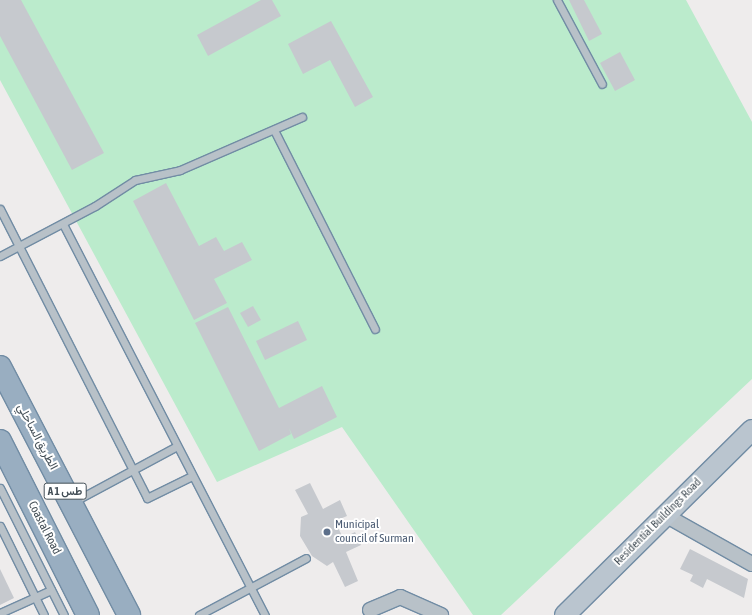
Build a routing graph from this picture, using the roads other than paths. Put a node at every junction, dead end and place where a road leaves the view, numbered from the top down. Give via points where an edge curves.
1 (557, 0) edge
2 (602, 84) dead end
3 (302, 117) dead end
4 (274, 130) junction
5 (0, 210) edge
6 (63, 224) junction
7 (20, 246) junction
8 (0, 256) edge
9 (375, 329) dead end
10 (0, 367) edge
11 (752, 430) edge
12 (0, 441) edge
13 (177, 446) junction
14 (132, 471) junction
15 (192, 476) junction
16 (0, 488) edge
17 (72, 503) junction
18 (665, 515) junction
19 (0, 526) edge
20 (306, 558) dead end
21 (752, 564) edge
22 (251, 588) junction
23 (51, 590) junction
24 (34, 597) junction
25 (370, 610) dead end
26 (0, 613) edge
27 (44, 615) edge
28 (64, 615) edge
29 (88, 615) edge
30 (129, 615) edge
31 (199, 615) edge
32 (265, 615) edge
33 (441, 615) edge
34 (565, 615) edge

1 - 2 lane
3 - 4 lane
4 - 6 lane via 180,170 135,180
4 - 9 lane
5 - 7 lane
6 - 7 lane
6 - 13 lane
7 - 8 lane
7 - 14 lane
10 - 17 highway, الطريق الساحلي / A 1 طس
11 - 18 main road, Residential Buildings Road
12 - 29 highway, Coastal Road / A 1 طس
13 - 14 lane
13 - 15 lane
14 - 15 lane via 147,498
14 - 17 lane
15 - 22 lane
16 - 23 lane
17 - 30 highway, الطريق الساحلي / A 1 طس
18 - 21 street
18 - 34 main road, Residential Buildings Road
19 - 24 lane
20 - 22 lane
22 - 31 lane
22 - 32 lane
23 - 24 lane
23 - 28 lane
24 - 26 lane
24 - 27 lane
25 - 33 street via 400,597

